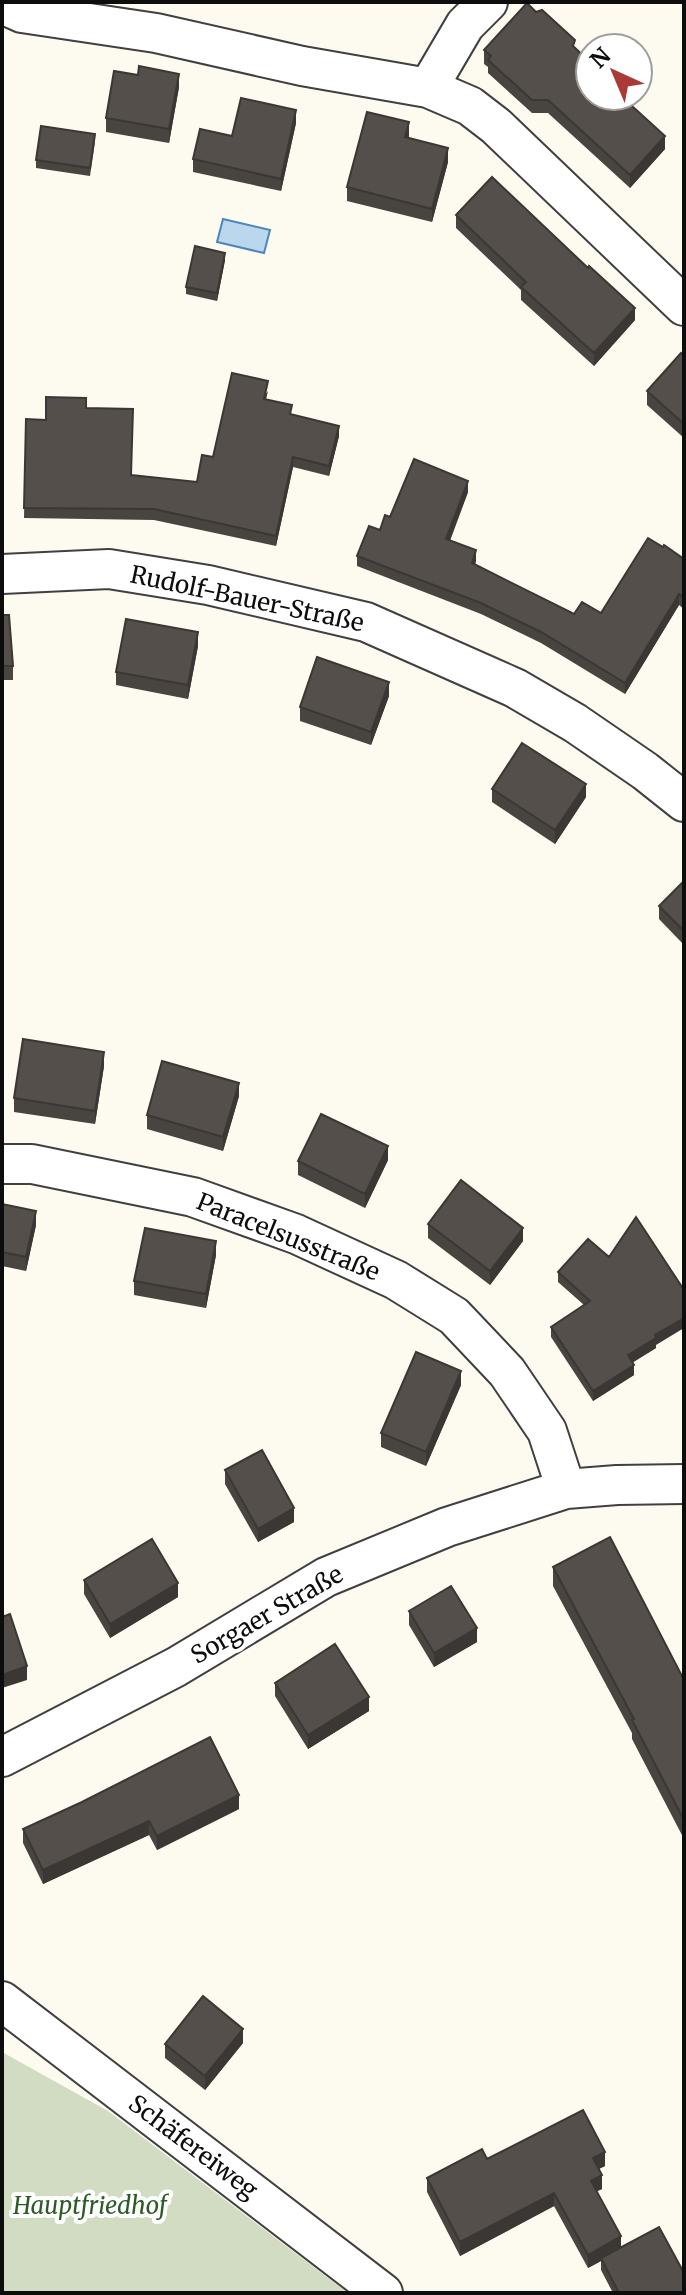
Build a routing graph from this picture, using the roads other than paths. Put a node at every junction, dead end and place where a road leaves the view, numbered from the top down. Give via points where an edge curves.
1 (488, 2) edge
2 (2, 4) edge
3 (428, 88) junction
4 (684, 306) edge
5 (2, 574) edge
6 (684, 802) edge
7 (2, 1164) edge
8 (684, 1484) edge
9 (566, 1489) junction
10 (2, 1757) edge
11 (2, 2001) edge
12 (383, 2293) edge

1 - 3 street via 465,25
2 - 3 street via 22,13 156,33
3 - 4 street via 470,106 496,126
5 - 6 street, Rudolf-Bauer-Straße via 109,569 208,585 366,622 515,688 575,723
7 - 9 street, Paracelsusstraße via 32,1164 193,1197 296,1234 396,1280 454,1316 507,1372 547,1431
8 - 9 street, Sorgaer Straße
9 - 10 street, Sorgaer Straße via 447,1527 326,1577 176,1667
11 - 12 street, Schäfereiweg

